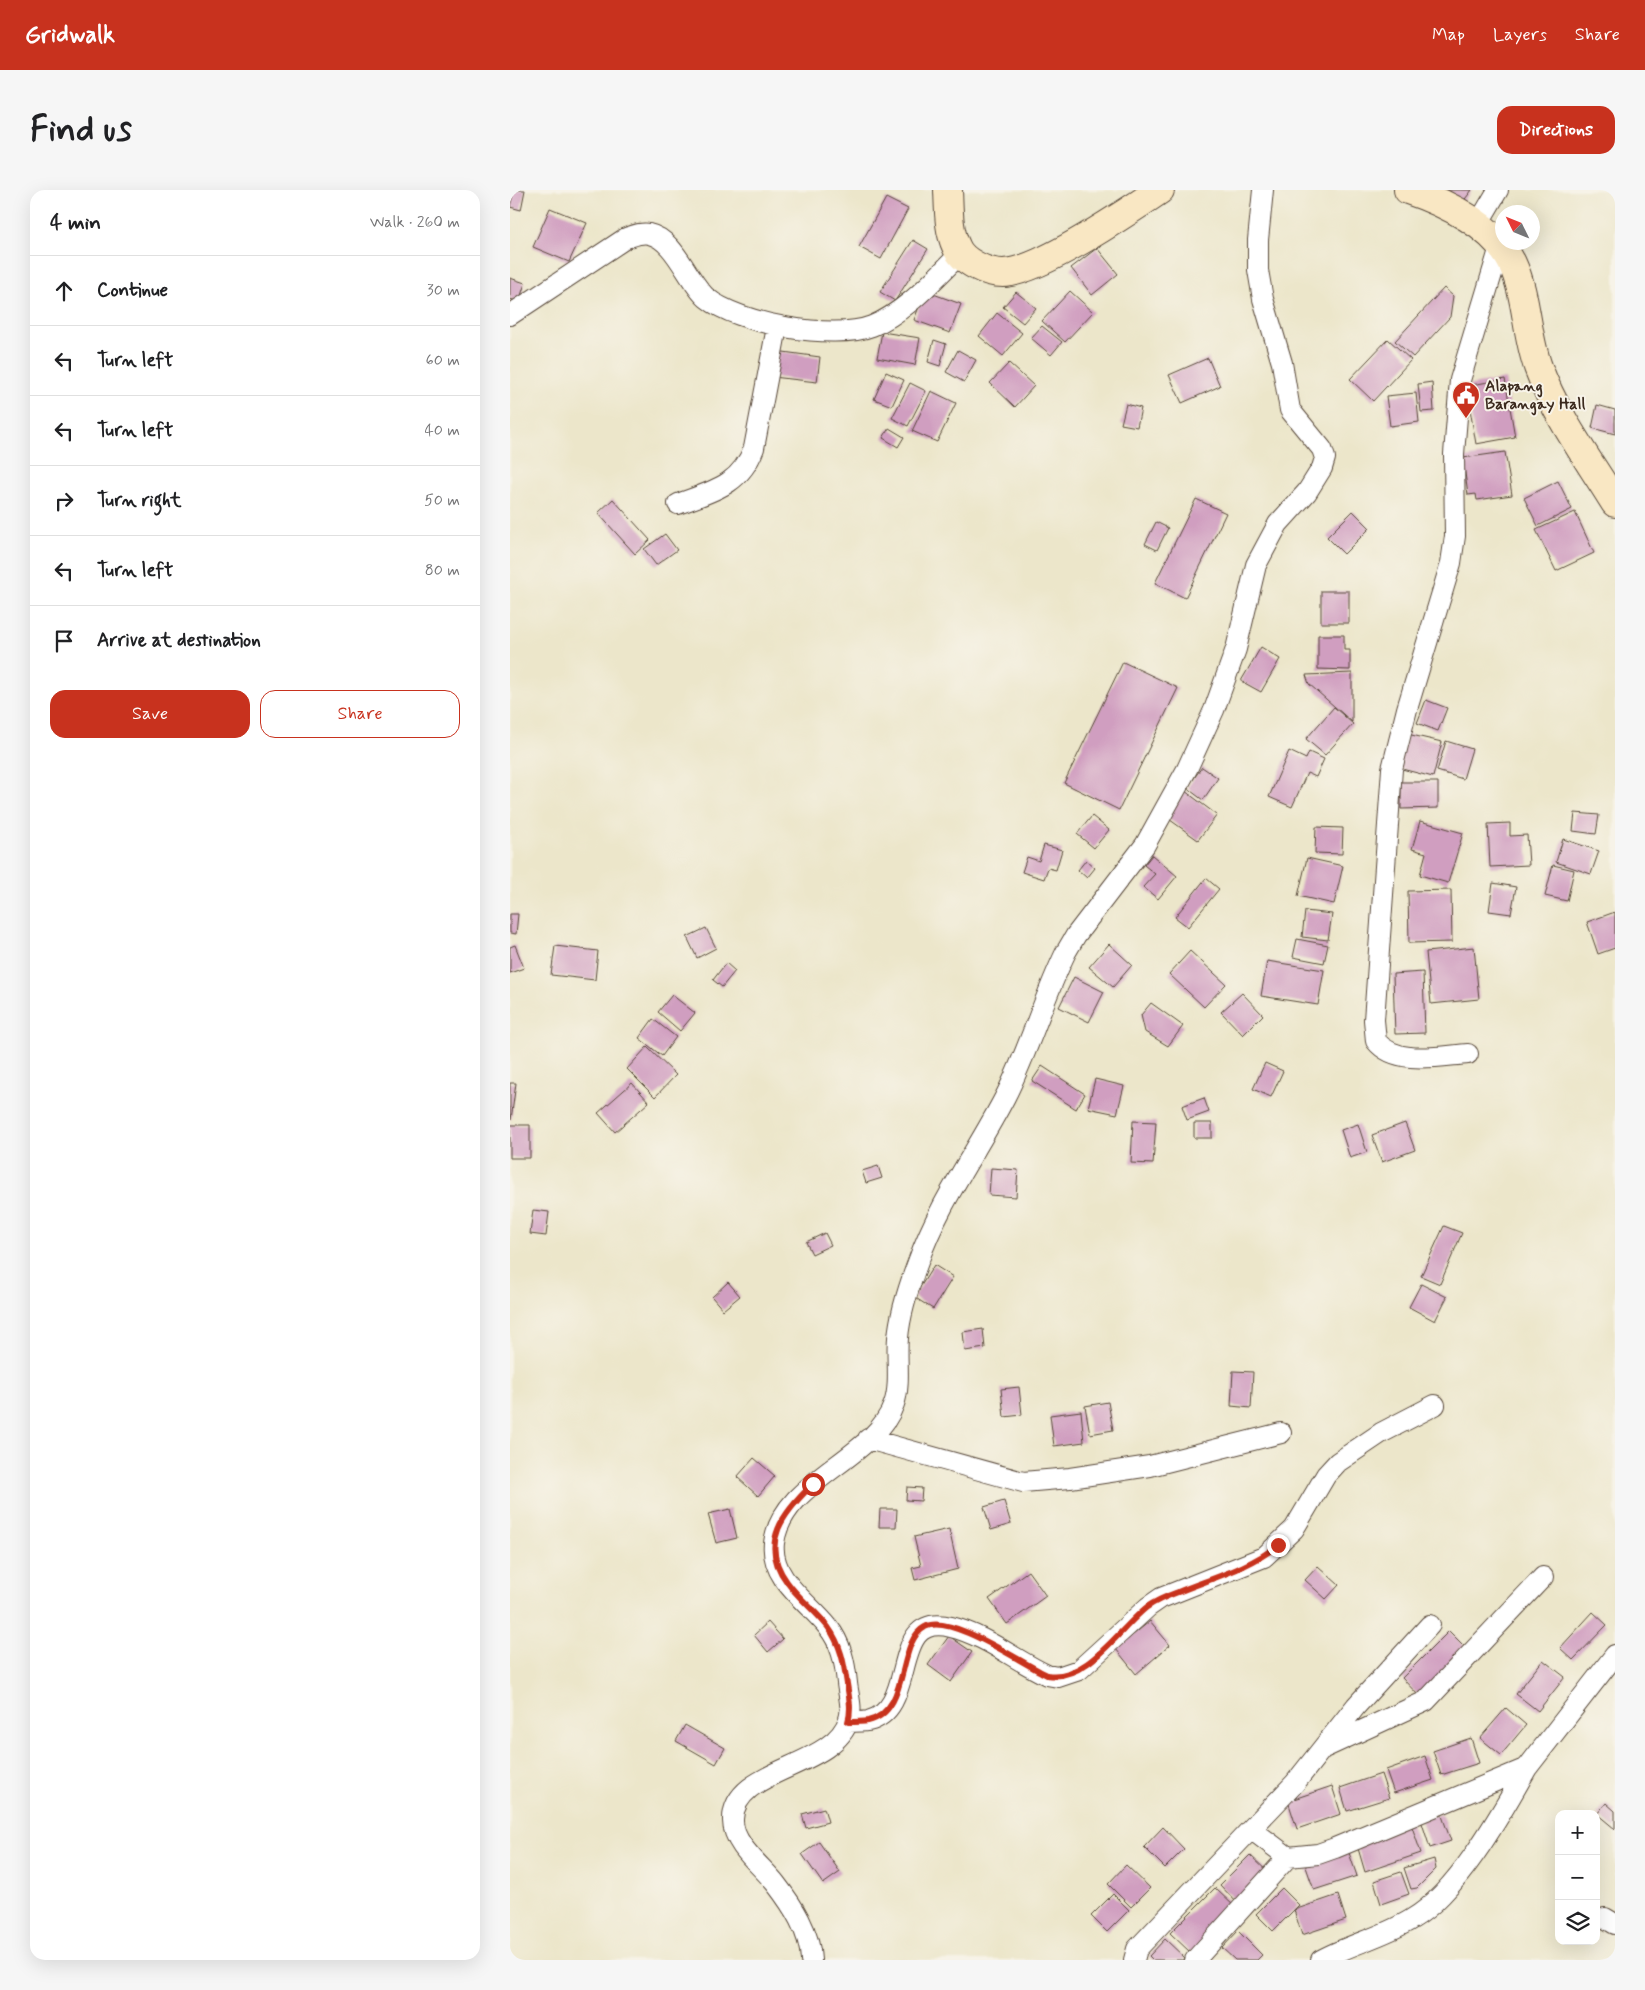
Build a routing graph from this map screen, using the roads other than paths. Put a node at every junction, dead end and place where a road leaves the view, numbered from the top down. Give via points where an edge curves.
1 (948, 190) edge
2 (1160, 190) edge
3 (1263, 190) edge
4 (1408, 190) edge
5 (1498, 190) edge
6 (1478, 224) junction
7 (1495, 242) edge
8 (1499, 250) edge
9 (1502, 250) edge
10 (960, 254) junction
11 (510, 315) edge
12 (777, 327) junction
13 (1615, 503) edge
14 (678, 504) dead end
15 (1468, 1054) dead end
16 (1435, 1405) dead end
17 (1281, 1433) dead end
18 (868, 1439) junction
19 (1543, 1577) dead end
20 (1430, 1625) dead end
21 (1615, 1655) edge
22 (848, 1722) junction
23 (1322, 1749) junction
24 (1527, 1768) junction
25 (1251, 1829) junction
26 (1288, 1857) junction
27 (1372, 1939) junction
28 (811, 1960) edge
29 (1134, 1960) edge
30 (1195, 1960) edge
31 (1321, 1960) edge
32 (1355, 1960) edge

1 - 10 main road via 952,233
2 - 10 main road via 1092,234 1022,269 1003,273 986,270
3 - 18 street via 1258,270 1263,299 1282,363 1290,410 1322,449 1322,468 1307,492 1278,524 1256,565 1234,658 1187,769 1145,845 1066,952 1005,1097 943,1203 918,1262 902,1316 894,1406
4 - 6 main road via 1457,211
5 - 6 street
6 - 7 main road
8 - 15 street via 1460,380 1454,454 1455,536 1451,563 1392,769 1374,1020 1376,1040 1390,1052 1416,1057
9 - 13 main road via 1512,263 1538,366 1549,393
10 - 12 street via 920,293 871,327 856,330
11 - 12 street via 626,238 649,234 675,255 696,287 713,303
12 - 14 street via 749,462 722,487
16 - 22 street via 1381,1433 1338,1462 1326,1475 1294,1529 1264,1557 1162,1598 1079,1670 1058,1677 1047,1675 962,1630 934,1624 921,1629 912,1642 896,1694 889,1706 868,1721
17 - 18 street via 1150,1466 1023,1482
18 - 22 street via 786,1511 774,1543 774,1556 782,1576 828,1626 841,1650 851,1713
19 - 23 street via 1426,1701
20 - 23 street via 1356,1706
21 - 24 street
22 - 28 street via 838,1739 828,1746 753,1785 736,1805 733,1815 733,1826 748,1852 776,1884 799,1919
23 - 25 street
24 - 26 street via 1335,1848 1318,1854
24 - 27 street via 1476,1851 1440,1896 1413,1919
25 - 26 street
25 - 29 street via 1137,1950
26 - 30 street
27 - 31 street
27 - 32 street

